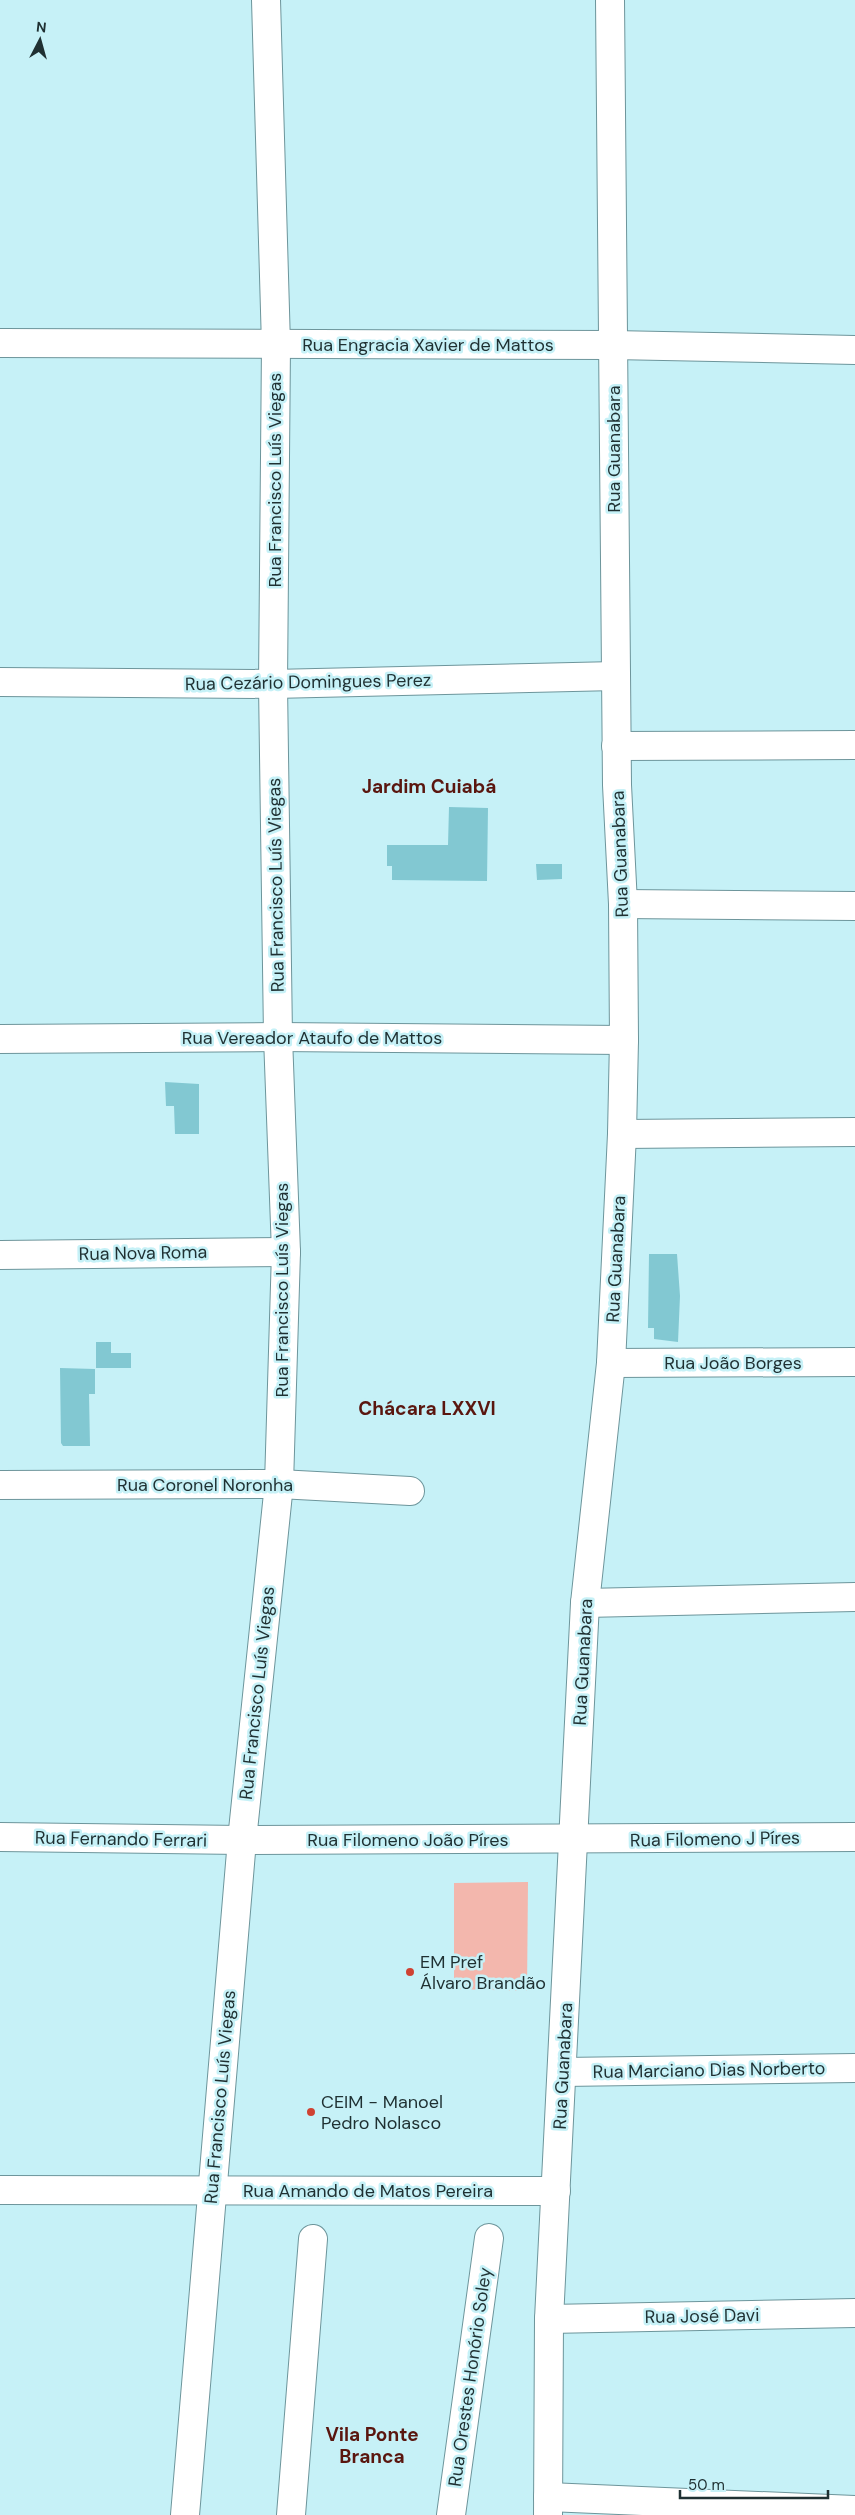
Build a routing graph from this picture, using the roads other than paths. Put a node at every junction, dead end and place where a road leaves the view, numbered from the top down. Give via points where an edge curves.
1 (266, 0) edge
2 (610, 0) edge
3 (0, 343) edge
4 (276, 345) junction
5 (613, 345) junction
6 (855, 350) edge
7 (616, 676) junction
8 (0, 682) edge
9 (273, 684) junction
10 (855, 745) edge
11 (616, 746) junction
12 (622, 904) junction
13 (855, 906) edge
14 (278, 1037) junction
15 (0, 1039) edge
16 (624, 1040) junction
17 (855, 1132) edge
18 (622, 1134) junction
19 (286, 1252) junction
20 (0, 1255) edge
21 (855, 1362) edge
22 (611, 1363) junction
23 (279, 1484) junction
24 (0, 1485) edge
25 (410, 1491) dead end
26 (855, 1597) edge
27 (585, 1603) junction
28 (0, 1837) edge
29 (855, 1837) edge
30 (242, 1840) junction
31 (575, 1840) junction
32 (855, 2068) edge
33 (562, 2072) junction
34 (0, 2190) edge
35 (212, 2191) junction
36 (556, 2192) junction
37 (489, 2238) dead end
38 (314, 2239) dead end
39 (855, 2312) edge
40 (549, 2319) junction
41 (548, 2506) edge
42 (855, 2510) edge
43 (185, 2515) edge
44 (291, 2515) edge
45 (451, 2515) edge

1 - 4 street, Rua Francisco Luís Viegas
2 - 5 street, Rua Guanabara
3 - 4 street, Rua Engracia Xavier de Mattos
4 - 5 street, Rua Engracia Xavier de Mattos
4 - 9 street, Rua Francisco Luís Viegas
5 - 6 street, Rua Engracia Xavier de Mattos
5 - 7 street, Rua Guanabara
7 - 9 street, Rua Cezário Domingues Perez
7 - 11 street, Rua Guanabara
8 - 9 street, Rua Cezário Domingues Perez
9 - 14 street, Rua Francisco Luís Viegas
10 - 11 street
11 - 12 street, Rua Guanabara
12 - 13 street
12 - 16 street, Rua Guanabara
14 - 15 street, Rua Vereador Ataufo de Mattos
14 - 16 street, Rua Vereador Ataufo de Mattos
14 - 19 street, Rua Francisco Luís Viegas
16 - 18 street, Rua Guanabara
17 - 18 street
18 - 22 street, Rua Guanabara
19 - 20 street, Rua Nova Roma
19 - 23 street, Rua Francisco Luís Viegas
21 - 22 street, Rua João Borges
22 - 27 street, Rua Guanabara
23 - 24 street, Rua Coronel Noronha
23 - 25 street, Rua Coronel Noronha
23 - 30 street, Rua Francisco Luís Viegas
26 - 27 street
27 - 31 street, Rua Guanabara
28 - 30 street, Rua Fernando Ferrari
29 - 31 street, Rua Filomeno J Píres
30 - 31 street, Rua Filomeno João Píres
30 - 35 street, Rua Francisco Luís Viegas
31 - 33 street, Rua Guanabara
32 - 33 street, Rua Marciano Dias Norberto
33 - 36 street, Rua Guanabara
34 - 35 street, Rua Amando de Matos Pereira
35 - 36 street, Rua Amando de Matos Pereira
35 - 43 street, Rua Francisco Luís Viegas
36 - 40 street, Rua Guanabara
37 - 45 street, Rua Orestes Honório Soley
38 - 44 street
39 - 40 street, Rua José Davi
40 - 41 street, Rua Guanabara
41 - 42 street

